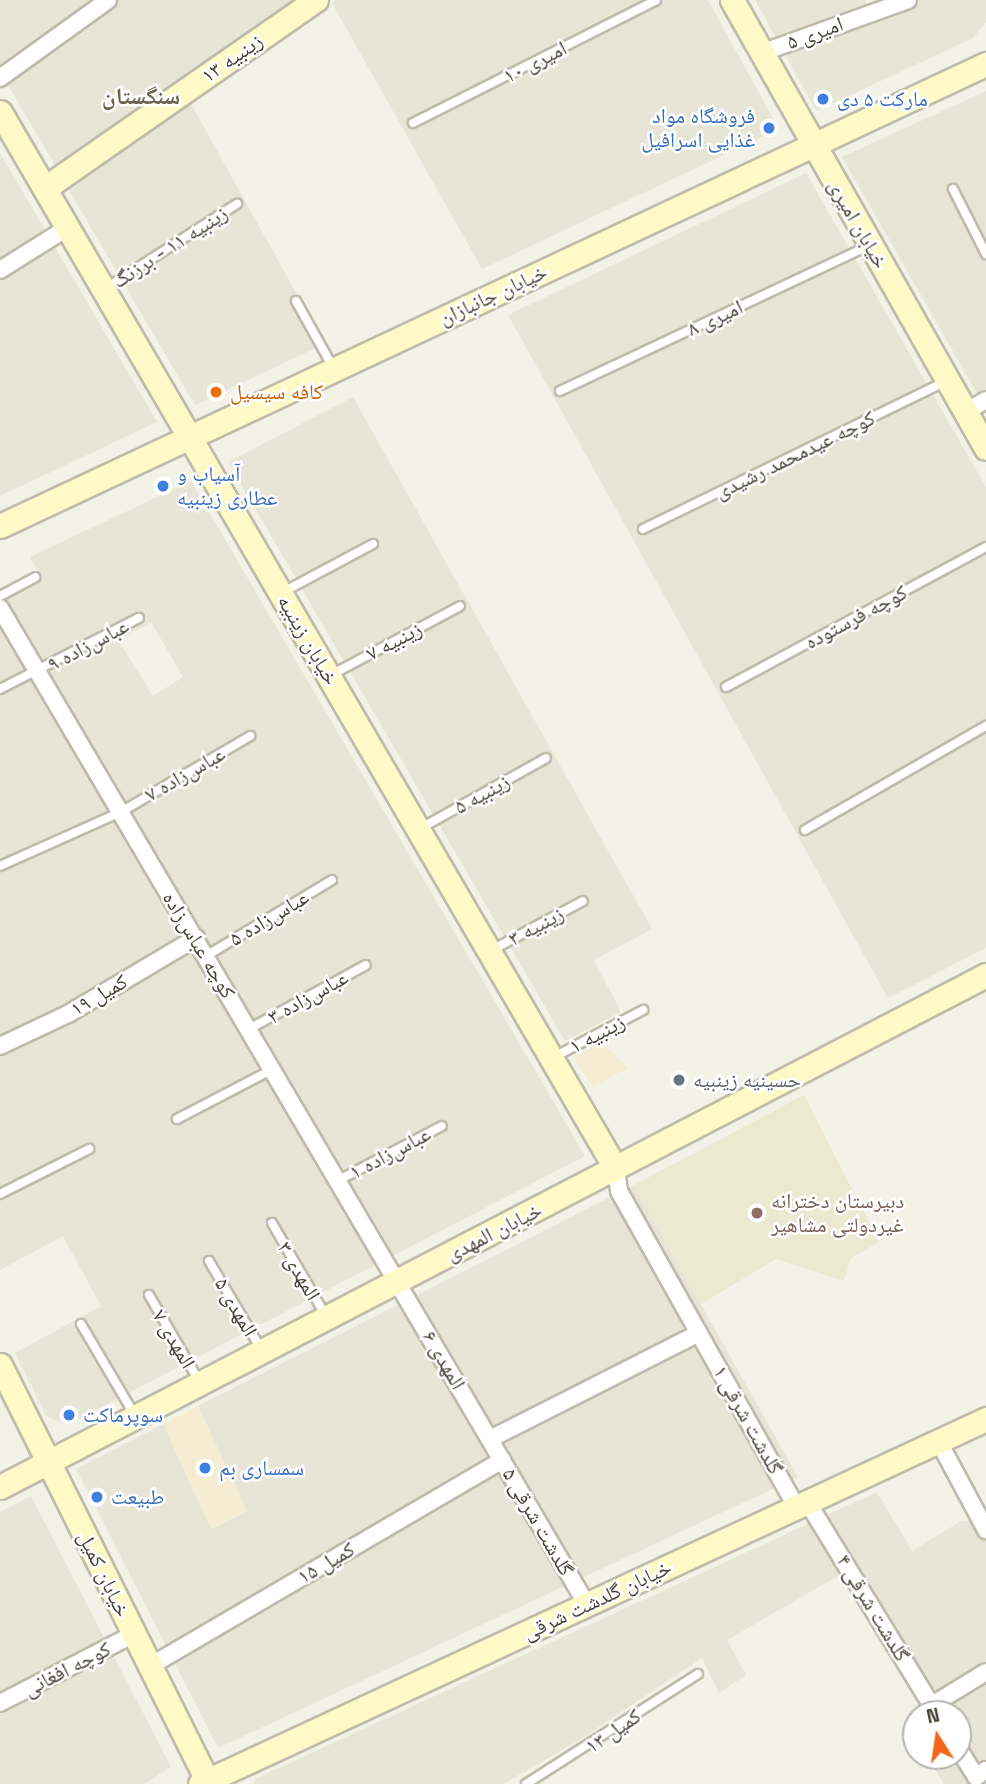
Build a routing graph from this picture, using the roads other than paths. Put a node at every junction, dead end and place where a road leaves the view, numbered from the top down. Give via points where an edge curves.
1 (108, 0) edge
2 (316, 0) edge
3 (656, 0) edge
4 (732, 0) edge
5 (908, 0) edge
6 (761, 53) junction
7 (986, 64) edge
8 (0, 78) edge
9 (0, 112) edge
10 (413, 124) dead end
11 (813, 145) junction
12 (45, 188) junction
13 (953, 189) dead end
14 (237, 204) dead end
15 (67, 228) junction
16 (870, 245) junction
17 (986, 254) edge
18 (0, 270) edge
19 (104, 290) junction
20 (296, 301) dead end
21 (335, 370) junction
22 (948, 381) junction
23 (560, 391) dead end
24 (986, 400) edge
25 (966, 412) junction
26 (190, 438) junction
27 (986, 448) edge
28 (0, 526) edge
29 (643, 529) dead end
30 (373, 544) dead end
31 (986, 547) edge
32 (35, 577) dead end
33 (281, 593) junction
34 (0, 596) edge
35 (460, 606) dead end
36 (0, 608) edge
37 (139, 618) dead end
38 (38, 671) junction
39 (329, 676) junction
40 (726, 687) dead end
41 (0, 689) edge
42 (986, 726) edge
43 (250, 736) dead end
44 (546, 758) dead end
45 (121, 812) junction
46 (418, 829) junction
47 (805, 830) dead end
48 (0, 866) edge
49 (332, 880) dead end
50 (583, 901) dead end
51 (195, 938) junction
52 (489, 951) junction
53 (206, 957) junction
54 (366, 965) dead end
55 (986, 975) edge
56 (643, 1010) dead end
57 (249, 1029) junction
58 (0, 1046) edge
59 (552, 1059) junction
60 (273, 1069) junction
61 (177, 1119) dead end
62 (442, 1126) dead end
63 (89, 1149) dead end
64 (616, 1169) junction
65 (339, 1180) junction
66 (0, 1194) edge
67 (272, 1223) dead end
68 (209, 1261) dead end
69 (399, 1282) junction
70 (149, 1295) dead end
71 (327, 1318) junction
72 (81, 1324) dead end
73 (699, 1333) junction
74 (262, 1352) junction
75 (0, 1365) edge
76 (200, 1384) junction
77 (135, 1417) junction
78 (986, 1419) edge
79 (490, 1439) junction
80 (939, 1442) junction
81 (502, 1460) junction
82 (48, 1462) junction
83 (0, 1487) edge
84 (802, 1505) junction
85 (986, 1530) edge
86 (587, 1605) junction
87 (134, 1634) junction
88 (150, 1666) junction
89 (986, 1672) edge
90 (698, 1674) dead end
91 (928, 1700) edge
92 (948, 1700) edge
93 (0, 1703) edge
94 (205, 1783) edge
95 (526, 1784) edge

1 - 8 street
2 - 12 street, زینبیه ۱۳
3 - 10 lane, امیری ۱۰
4 - 6 street, خیابان امیری
5 - 6 street, امیری ۵
6 - 11 street, خیابان امیری
7 - 11 street, خیابان جانبازان
9 - 12 street, خیابان زینبیه
11 - 16 street, خیابان امیری
11 - 21 street, خیابان جانبازان
12 - 15 street, خیابان زینبیه
13 - 17 lane
14 - 19 lane, زینبیه ۱۱ - برزنگ
15 - 18 street
15 - 19 street, خیابان زینبیه
16 - 22 street, خیابان امیری
16 - 23 lane, امیری ۸
19 - 26 street, خیابان زینبیه
20 - 21 lane
21 - 26 street, خیابان جانبازان
22 - 25 street, خیابان امیری
22 - 29 lane, کوچه عیدمحمد رشیدی
24 - 25 street
25 - 27 street, خیابان امیری
26 - 28 street, خیابان جانبازان
26 - 33 street, خیابان زینبیه
30 - 33 lane
31 - 40 lane, کوچه فرستوده
32 - 34 lane
33 - 39 street, خیابان زینبیه
35 - 39 lane, زینبیه ۷
36 - 38 street, کوچه عباس‌زاده
37 - 38 lane, عباس‌زاده ۹
38 - 41 lane, عباس‌زاده ۹
38 - 45 street, کوچه عباس‌زاده
39 - 46 street, خیابان زینبیه
42 - 47 lane
43 - 45 lane, عباس‌زاده ۷
44 - 46 lane, زینبیه ۵
45 - 48 lane, عباس‌زاده ۷
45 - 51 street, کوچه عباس‌زاده
46 - 52 street, خیابان زینبیه
49 - 53 lane, عباس‌زاده ۵
50 - 52 lane, زینبیه ۳
51 - 53 street, کوچه عباس‌زاده
51 - 58 street, کمیل ۱۹ via 68,1014
52 - 59 street, خیابان زینبیه
53 - 57 street, کوچه عباس‌زاده
54 - 57 lane, عباس‌زاده ۳
55 - 64 street, خیابان المهدی
56 - 59 lane, زینبیه ۱
57 - 60 street, کوچه عباس‌زاده
59 - 64 street, خیابان زینبیه
60 - 61 lane
60 - 65 street, کوچه عباس‌زاده
62 - 65 lane, عباس‌زاده ۱
63 - 66 lane
64 - 69 street, خیابان المهدی
64 - 73 street, گلدشت شرقی ۱ via 619,1191
65 - 69 street, کوچه عباس‌زاده
67 - 71 lane, المهدی ۳
68 - 74 lane, المهدی ۵
69 - 71 street, خیابان المهدی
69 - 79 street, المهدی ۶
70 - 76 lane, المهدی ۷
71 - 74 street, خیابان المهدی
72 - 77 lane
73 - 79 street
73 - 84 street, گلدشت شرقی ۱
74 - 76 street, خیابان المهدی
75 - 82 street, خیابان کمیل
76 - 77 street, خیابان المهدی
77 - 82 street, خیابان المهدی
78 - 80 street, خیابان گلدشت شرقی
79 - 81 street, گلدشت شرقی ۵
80 - 84 street, خیابان گلدشت شرقی
80 - 85 street
81 - 86 street, گلدشت شرقی ۵
81 - 88 street, کمیل ۱۵
82 - 83 street, خیابان المهدی
82 - 87 street, خیابان کمیل
84 - 86 street, خیابان گلدشت شرقی
84 - 91 street, گلدشت شرقی ۴
86 - 94 street, خیابان گلدشت شرقی
87 - 88 street, خیابان کمیل
87 - 93 street, کوچه افغانی
88 - 94 street, خیابان کمیل
89 - 92 street
90 - 95 lane, کمیل ۱۳

